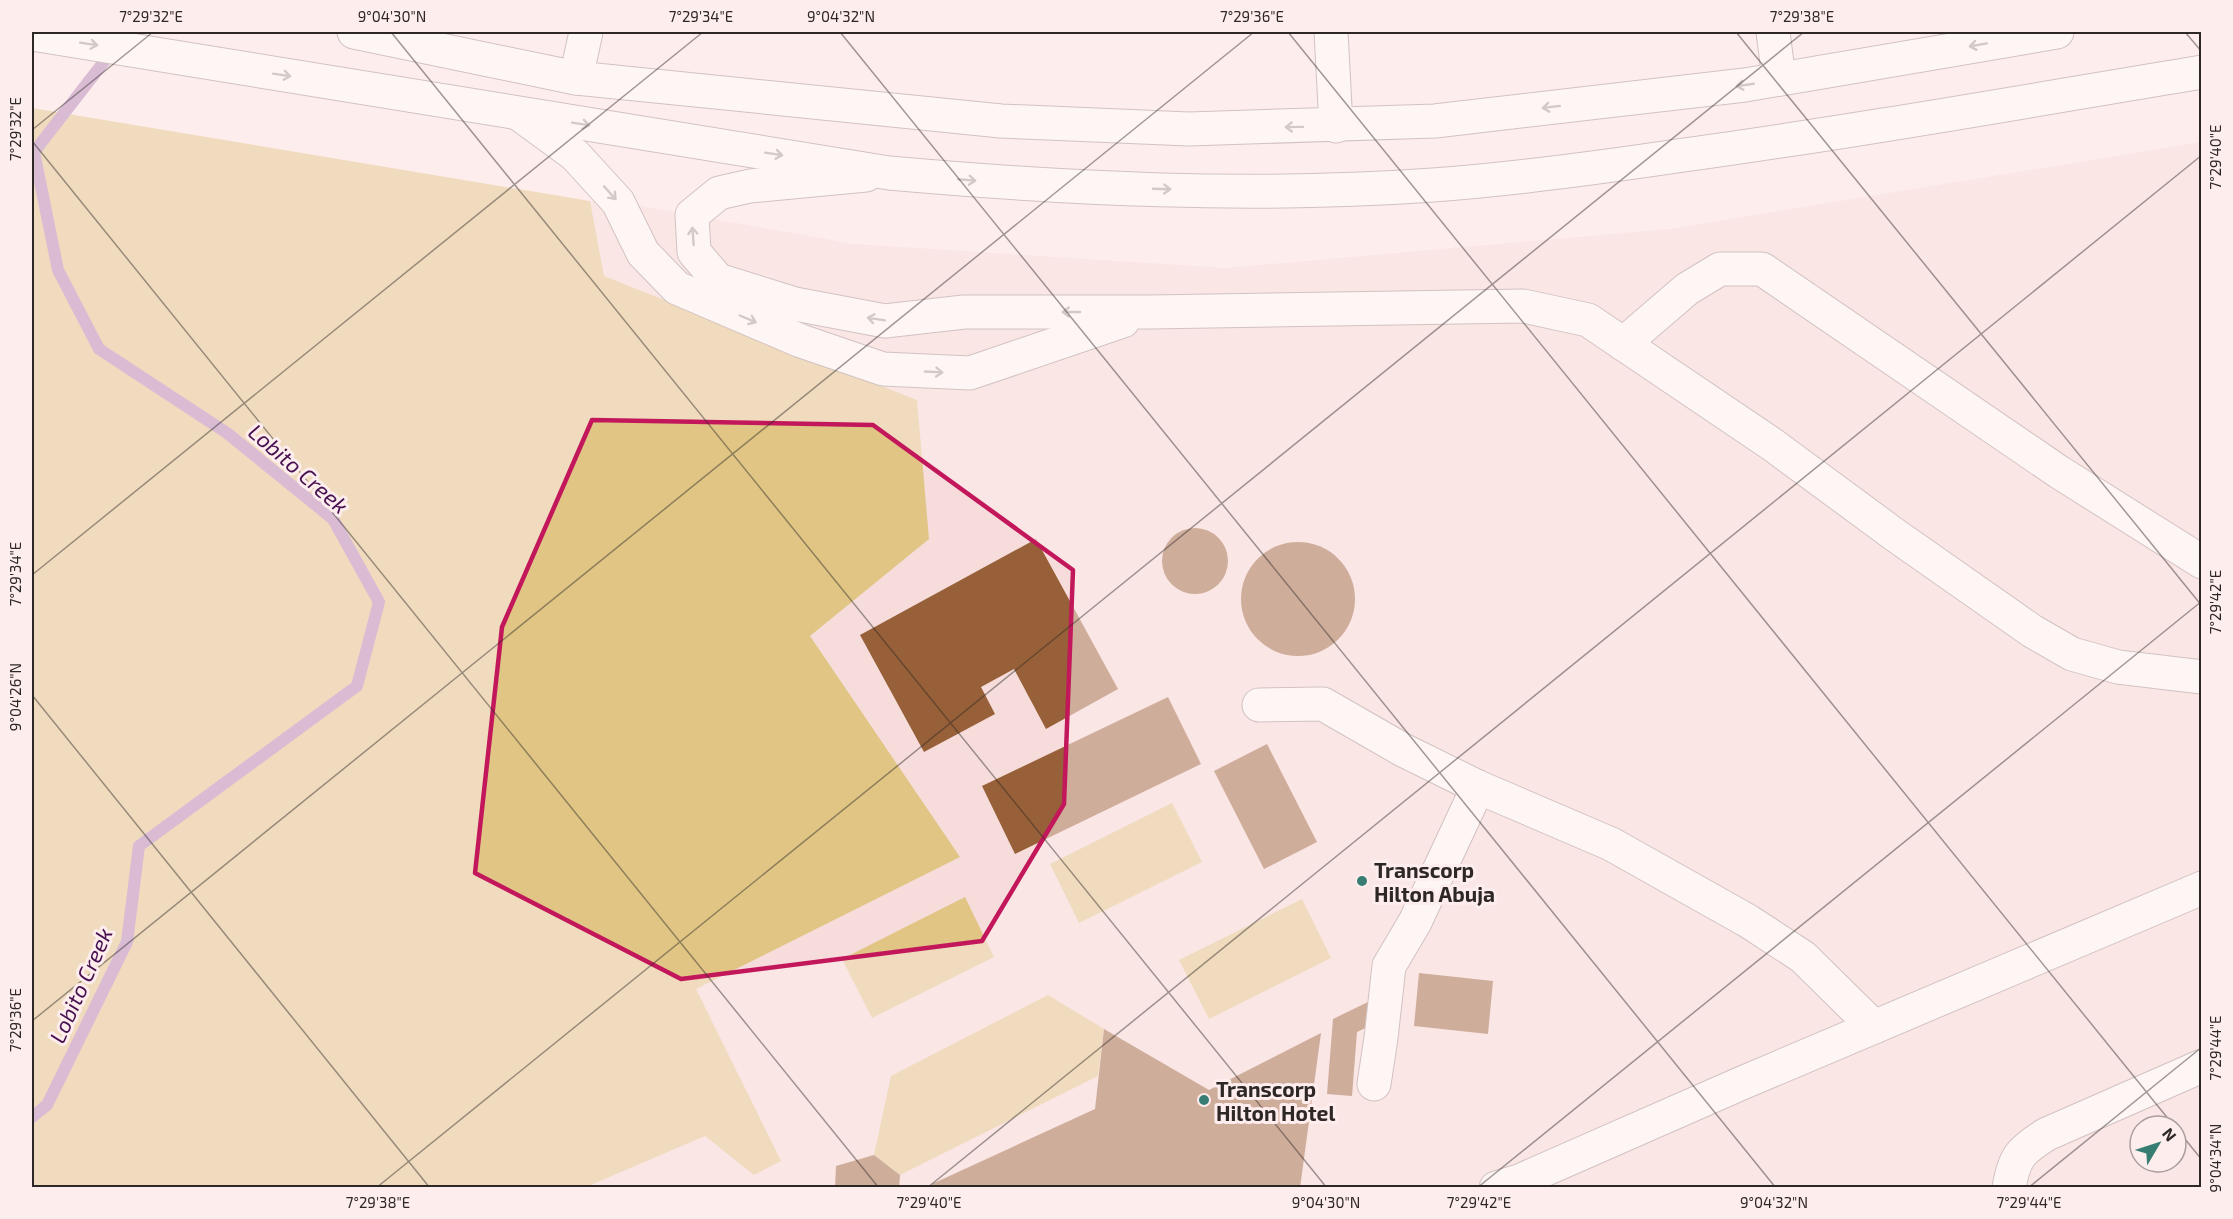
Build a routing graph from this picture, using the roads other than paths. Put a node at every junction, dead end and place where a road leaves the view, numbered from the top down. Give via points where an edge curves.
1 (354, 32) edge
2 (586, 32) edge
3 (1331, 32) edge
4 (1773, 32) edge
5 (2057, 32) edge
6 (32, 34) edge
7 (402, 37) edge
8 (2202, 72) edge
9 (576, 78) junction
10 (1779, 80) junction
11 (519, 114) junction
12 (1336, 126) junction
13 (889, 173) junction
14 (1150, 312) junction
15 (1623, 344) junction
16 (2202, 562) edge
17 (2202, 677) edge
18 (1260, 705) dead end
19 (1478, 787) junction
20 (2202, 888) edge
21 (1874, 1027) junction
22 (2202, 1066) edge
23 (1374, 1084) dead end
24 (1496, 1188) edge
25 (2009, 1188) edge

1 - 7 main road
2 - 9 main road
3 - 12 main road
4 - 10 main road
5 -> 10 main road
6 -> 11 main road
7 - 9 main road
13 -> 8 main road via 1008,183 1181,190 1433,185 1752,146
12 -> 9 main road via 1189,129 1001,120
10 -> 12 main road via 1435,121
11 -> 13 main road
11 -> 14 main road via 575,155 618,202 643,253 677,288 801,342 883,369 970,373
14 -> 13 main road via 964,312 885,321 795,304 718,280 694,252 692,215 718,193 750,186
14 - 15 main road via 1523,306 1588,320
15 - 16 main road via 1688,289 1720,270 1762,269 2060,472
15 - 17 main road via 2062,649 2118,667
18 - 19 main road via 1323,704
19 - 21 main road via 1611,844 1748,921 1803,957
19 - 23 main road via 1415,922 1389,966
20 - 21 main road
21 - 24 main road
22 - 25 main road via 2047,1134 2025,1148 2012,1170

